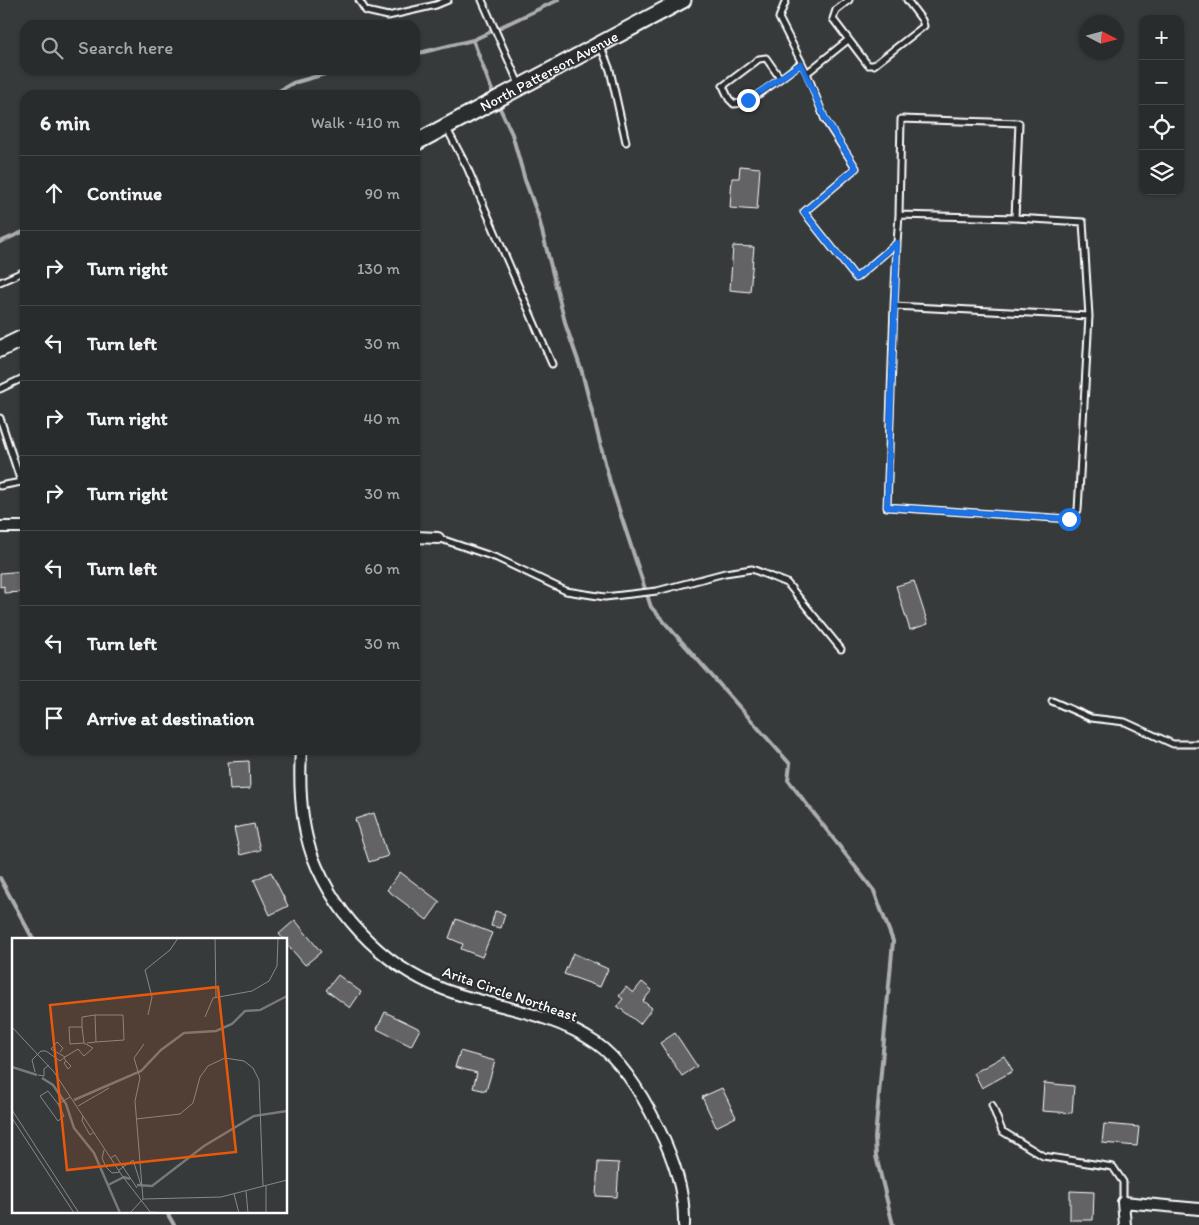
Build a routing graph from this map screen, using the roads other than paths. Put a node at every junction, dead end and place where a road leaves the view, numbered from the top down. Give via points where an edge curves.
1 (359, 0) edge
2 (448, 0) edge
3 (482, 0) edge
4 (683, 0) edge
5 (786, 0) edge
6 (849, 0) edge
7 (907, 0) edge
8 (848, 40) junction
9 (600, 44) junction
10 (801, 64) junction
11 (807, 73) junction
12 (780, 78) junction
13 (520, 87) junction
14 (446, 127) junction
15 (420, 140) edge
16 (626, 142) dead end
17 (899, 215) junction
18 (1015, 218) junction
19 (897, 243) junction
20 (20, 273) edge
21 (0, 282) edge
22 (894, 306) junction
23 (1089, 316) junction
24 (20, 339) edge
25 (0, 349) edge
26 (552, 364) dead end
27 (20, 379) edge
28 (0, 389) edge
29 (0, 418) edge
30 (20, 479) edge
31 (20, 482) edge
32 (0, 486) edge
33 (0, 526) edge
34 (20, 527) edge
35 (420, 537) edge
36 (438, 538) joint
37 (841, 649) dead end
38 (1052, 702) dead end
39 (1199, 744) edge
40 (301, 755) edge
41 (992, 1105) dead end
42 (1123, 1202) junction
43 (1199, 1209) edge
44 (684, 1225) edge
45 (1124, 1225) edge

1 - 2 lane via 366,11 388,16
3 - 13 lane
4 - 9 main road, North Patterson Avenue
5 - 10 lane via 779,18
6 - 8 lane via 836,10 833,19
7 - 8 lane via 924,26 874,65 868,65
8 - 11 lane
9 - 13 main road, North Patterson Avenue
9 - 16 lane via 610,70
10 - 11 lane
10 - 12 lane
11 - 19 lane via 826,120 856,168 804,212 856,278
12 - 12 lane via 742,104 734,104 724,86 759,59 766,58
13 - 14 main road, North Patterson Avenue
14 - 15 main road, North Patterson Avenue
14 - 26 lane via 467,167
17 - 18 lane
17 - 18 lane via 901,119 1019,123
17 - 19 lane
18 - 23 lane via 1083,222
19 - 22 lane
20 - 21 lane
22 - 23 lane
22 - 23 lane via 887,507 1069,519 1078,510
24 - 25 main road
27 - 28 lane
29 - 30 lane
31 - 32 lane
33 - 34 street
35 - 36 street
36 - 37 lane via 497,558 566,591 605,598 657,591 752,569 787,583
38 - 39 lane via 1091,718 1125,722 1173,744
40 - 44 street, Arita Circle Northeast via 300,795 312,854 351,923 381,953 422,979 455,993 564,1026 596,1043 622,1070 652,1113 665,1140 682,1193
41 - 42 lane via 1002,1131 1043,1156 1113,1167 1123,1182
42 - 43 street
42 - 45 street

